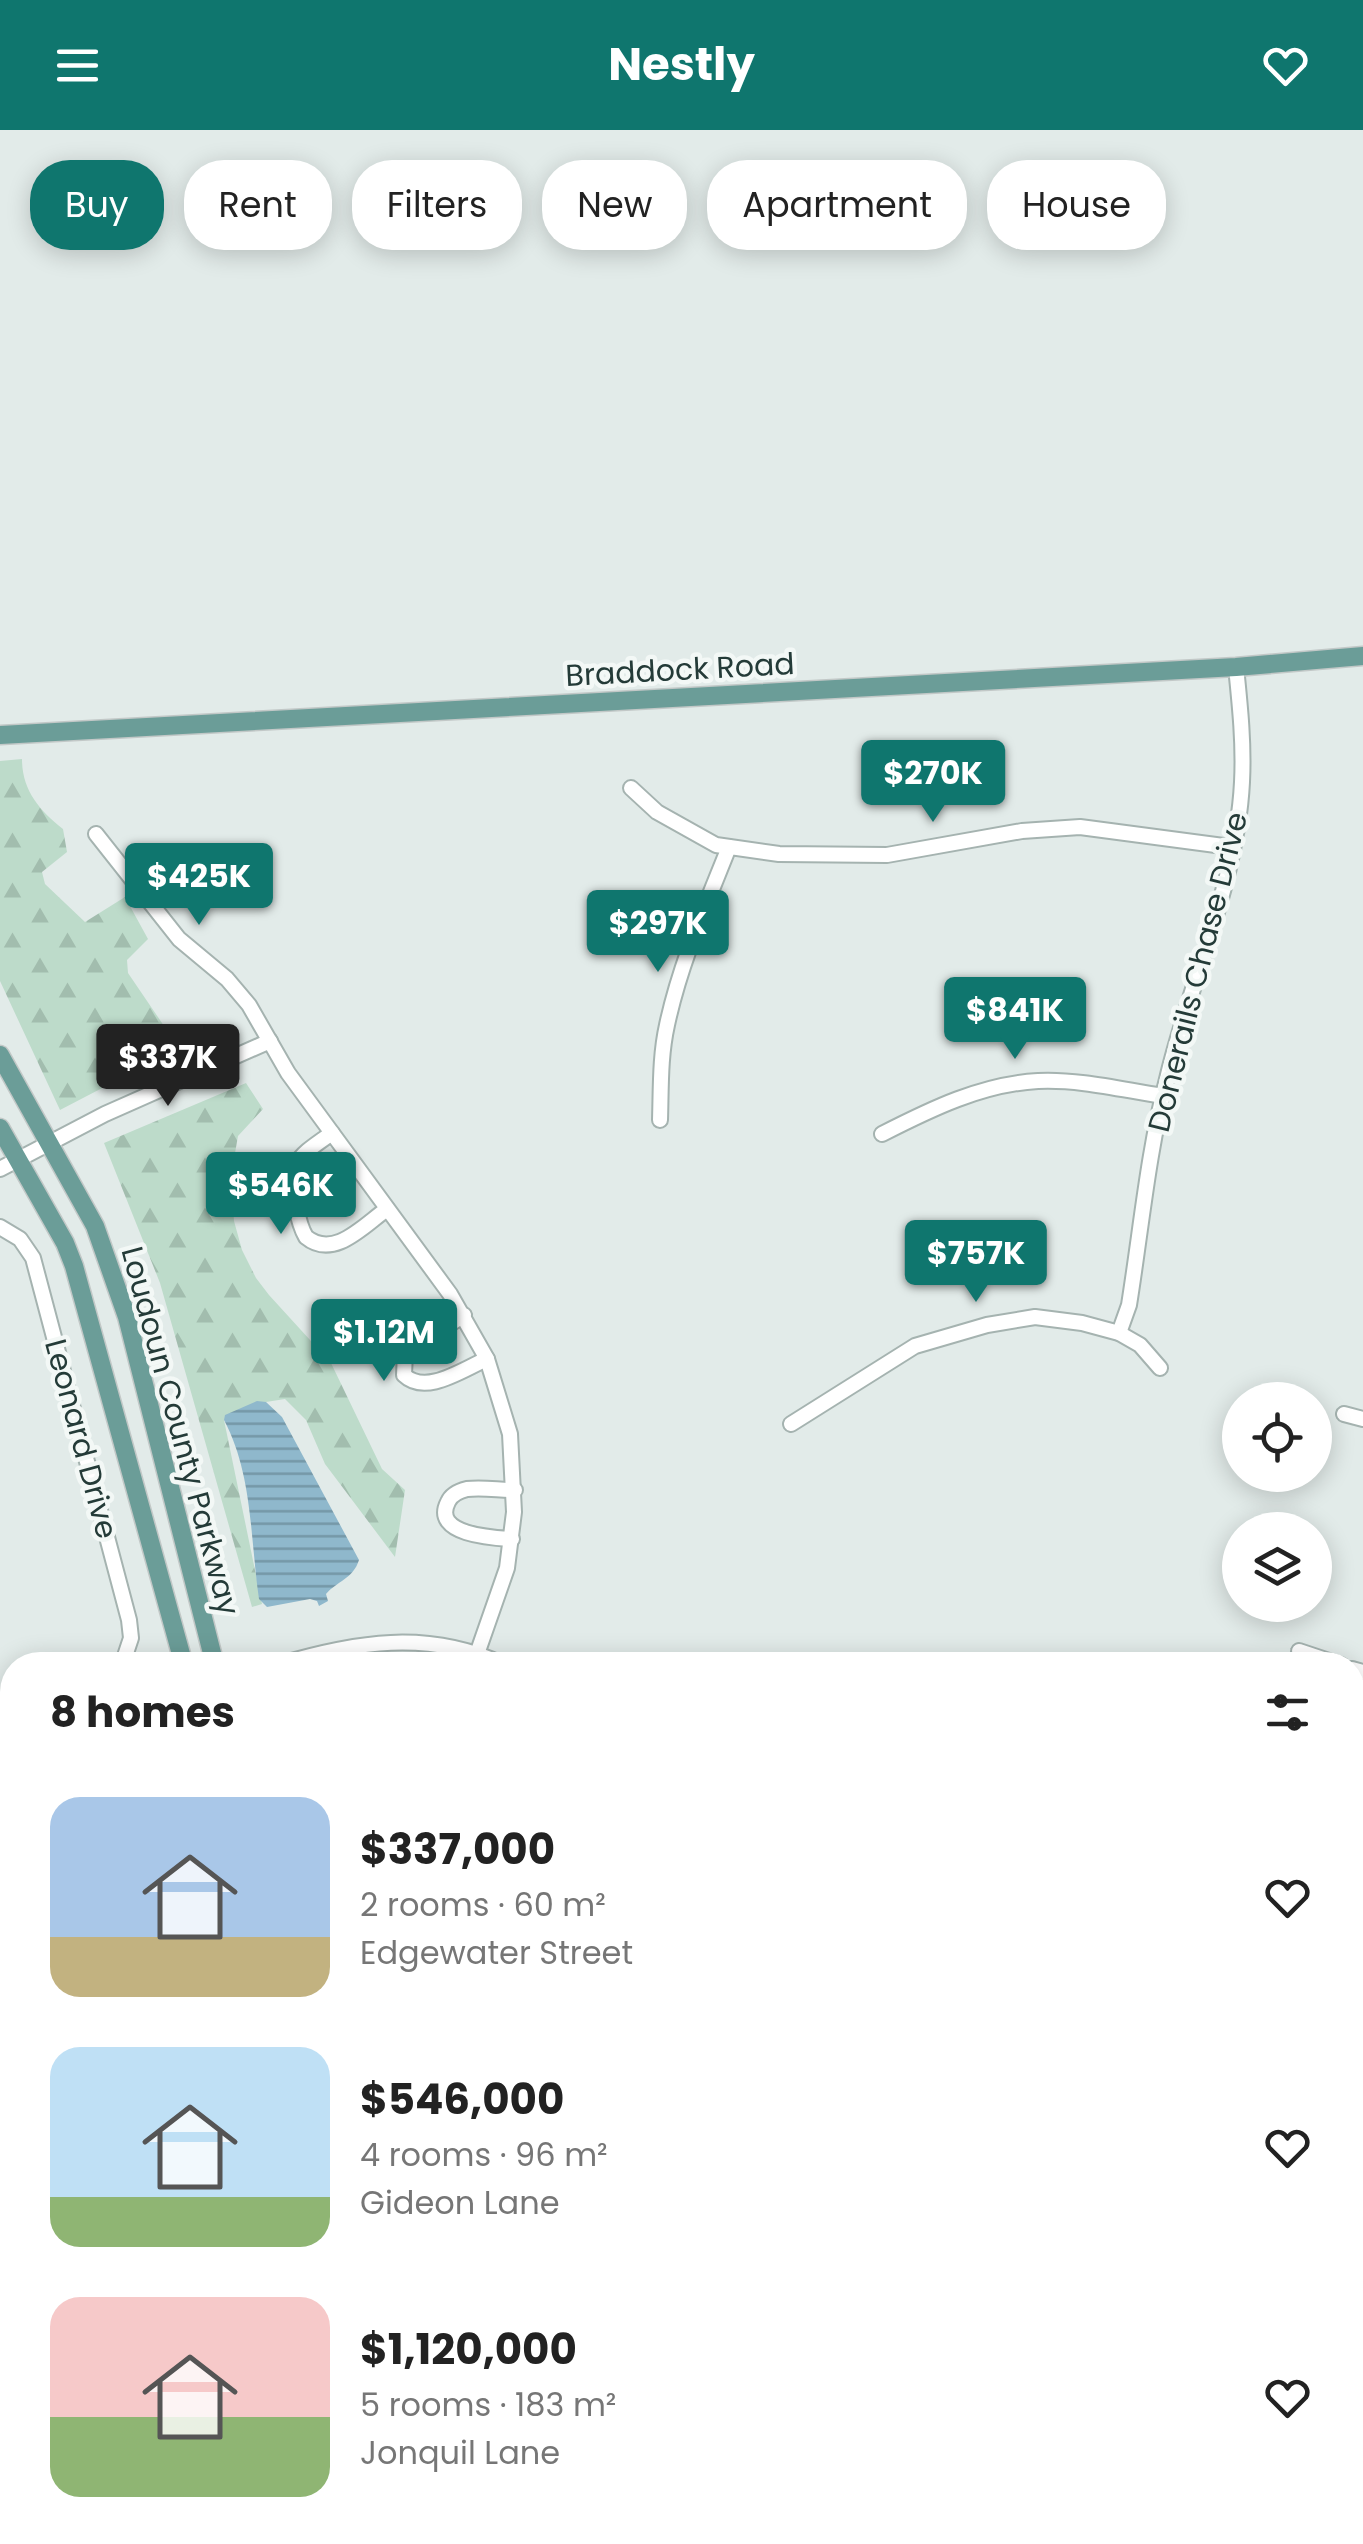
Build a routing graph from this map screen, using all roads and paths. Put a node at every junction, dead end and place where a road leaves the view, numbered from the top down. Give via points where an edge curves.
1 (1363, 656) edge
2 (1236, 668) junction
3 (0, 735) edge
4 (632, 788) dead end
5 (96, 834) dead end
6 (729, 847) junction
7 (1232, 847) junction
8 (270, 1041) junction
9 (0, 1055) edge
10 (1163, 1096) junction
11 (660, 1120) dead end
12 (0, 1128) edge
13 (332, 1133) junction
14 (882, 1134) dead end
15 (50, 1142) junction
16 (18, 1159) junction
17 (0, 1169) edge
18 (387, 1209) junction
19 (0, 1227) edge
20 (464, 1315) junction
21 (1119, 1333) junction
22 (487, 1359) junction
23 (1160, 1368) dead end
24 (1344, 1414) dead end
25 (1363, 1419) edge
26 (791, 1424) dead end
27 (515, 1490) junction
28 (512, 1539) junction
29 (1298, 1651) dead end
30 (126, 1652) edge
31 (180, 1652) edge
32 (212, 1652) edge
33 (321, 1652) edge
34 (468, 1652) edge
35 (478, 1652) edge
36 (1301, 1652) edge

1 - 2 main road, Braddock Road
2 - 3 main road, Braddock Road
2 - 7 street, Donerails Chase Drive via 1242,785
4 - 6 street via 680,828
5 - 8 street via 179,939 249,1004
6 - 7 street via 887,854 1080,827
6 - 11 street via 667,1026
7 - 10 street, Donerails Chase Drive
8 - 13 street
8 - 15 street
9 - 15 main road, Loudoun County Parkway
10 - 14 street via 1038,1081 948,1102
10 - 21 street, Donerails Chase Drive
12 - 16 main road, Loudoun County Parkway
13 - 18 street
13 - 18 street via 293,1167 306,1237 336,1245
15 - 16 street
15 - 32 main road, Loudoun County Parkway via 95,1226 127,1317
16 - 17 street
16 - 31 main road, Loudoun County Parkway via 74,1266
18 - 20 street
19 - 30 street, Leonard Drive via 33,1258 129,1620
20 - 22 street
20 - 22 street via 405,1353 404,1375 429,1384
21 - 23 street
21 - 26 street via 1034,1317 987,1324 915,1346
22 - 27 street via 507,1421
24 - 25 street
27 - 28 street
27 - 28 street via 463,1490 446,1507 448,1520 462,1532
28 - 35 street
29 - 36 street
33 - 34 street via 380,1641

